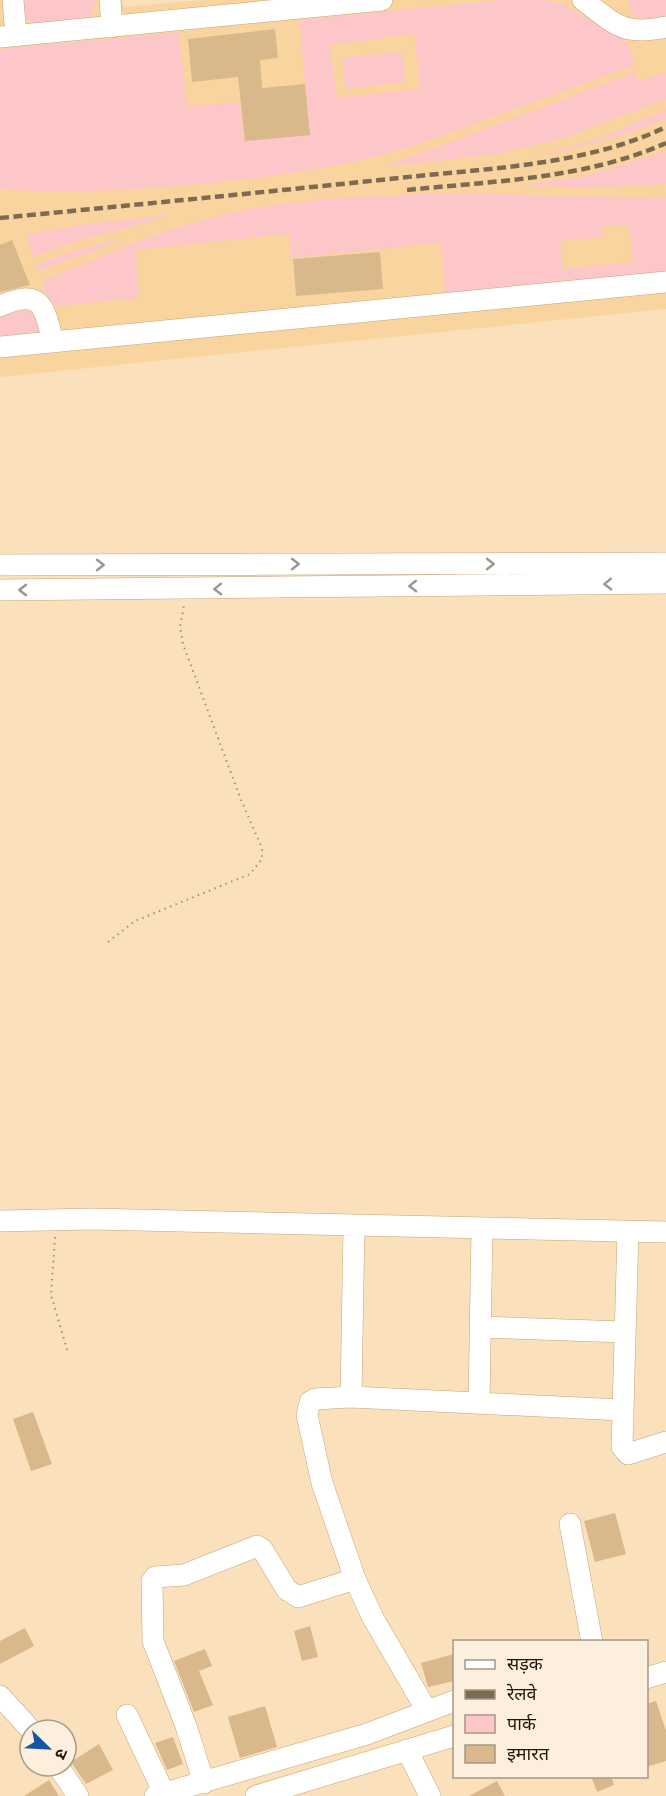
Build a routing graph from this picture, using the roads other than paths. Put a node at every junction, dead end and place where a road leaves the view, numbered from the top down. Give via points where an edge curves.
1 (13, 0) edge
2 (111, 0) edge
3 (382, 0) edge
4 (583, 0) edge
5 (112, 27) junction
6 (666, 27) edge
7 (8, 36) edge
8 (666, 282) edge
9 (0, 306) edge
10 (53, 342) junction
11 (0, 347) edge
12 (666, 563) edge
13 (0, 565) edge
14 (666, 583) edge
15 (0, 590) edge
16 (0, 1221) edge
17 (354, 1225) junction
18 (482, 1229) junction
19 (628, 1231) junction
20 (666, 1232) edge
21 (482, 1327) junction
22 (625, 1332) junction
23 (351, 1397) junction
24 (479, 1403) junction
25 (622, 1410) junction
26 (666, 1442) edge
27 (570, 1524) dead end
28 (355, 1579) junction
29 (592, 1640) edge
30 (2, 1701) edge
31 (453, 1701) edge
32 (427, 1711) junction
33 (127, 1715) dead end
34 (18, 1718) edge
35 (453, 1736) edge
36 (407, 1750) junction
37 (66, 1778) edge
38 (204, 1783) junction
39 (159, 1795) edge
40 (78, 1796) edge
41 (256, 1796) edge
42 (430, 1796) edge

1 - 7 street
2 - 5 street
3 - 5 street
4 - 6 street via 622,28 640,33
5 - 7 street
8 - 10 street
9 - 10 street via 21,297 39,302 46,312
10 - 11 street
13 -> 12 street
14 -> 15 street
16 - 17 street
17 - 18 street
17 - 23 street
18 - 19 street
18 - 21 street
19 - 20 street
19 - 22 street
21 - 22 street
21 - 24 street
22 - 25 street
23 - 24 street
23 - 28 street via 315,1399 307,1407 322,1483
24 - 25 street
25 - 26 street via 624,1452 633,1453
27 - 29 street
28 - 32 street
28 - 38 street via 298,1597 287,1590 257,1546 193,1572 155,1577 152,1581 153,1641
30 - 34 street
31 - 32 street
32 - 38 street via 367,1734
33 - 39 street
35 - 36 street
36 - 41 street
36 - 42 street
37 - 40 street
38 - 39 street

